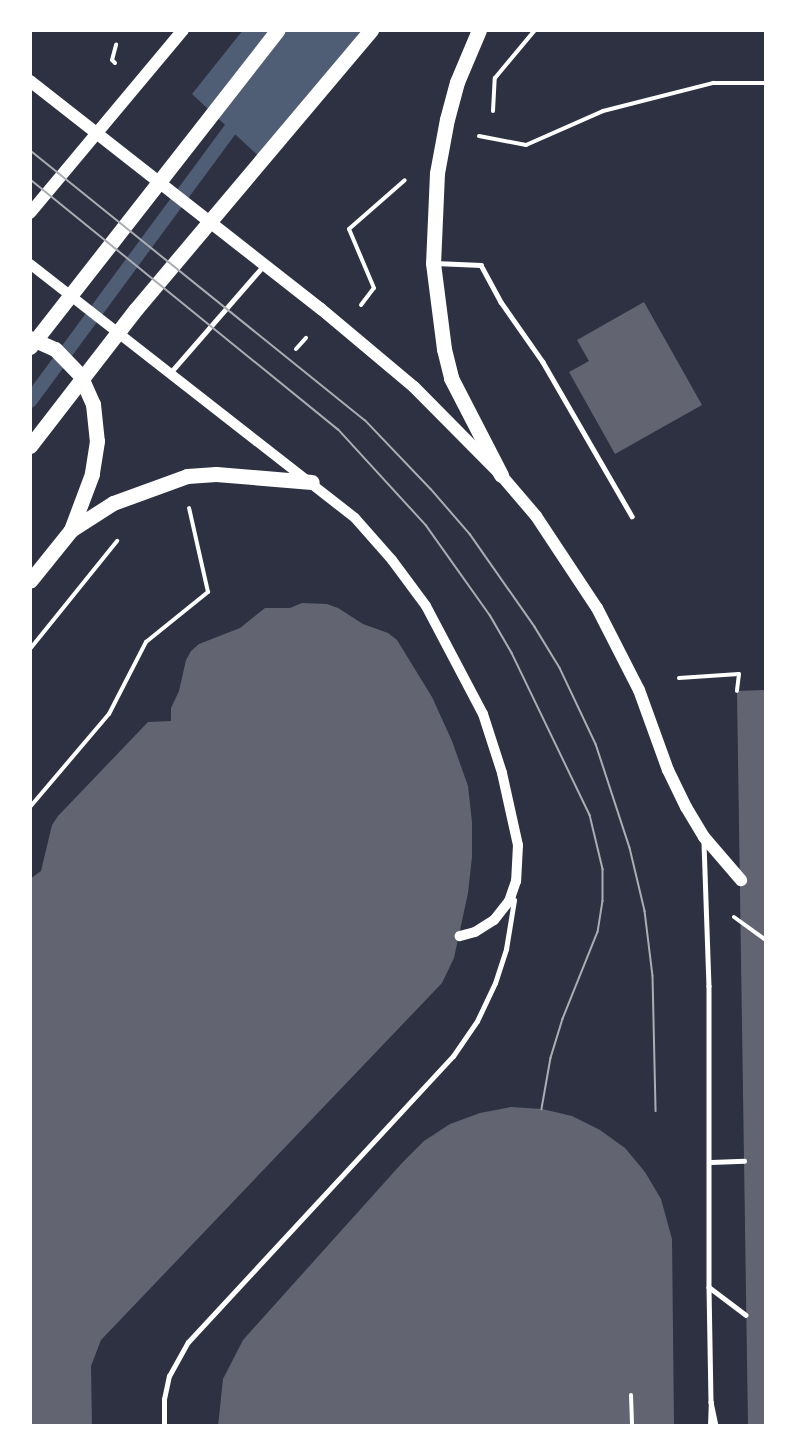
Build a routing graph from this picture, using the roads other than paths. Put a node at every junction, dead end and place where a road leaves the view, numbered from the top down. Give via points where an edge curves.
1 (183, 30) edge
2 (278, 30) edge
3 (371, 30) edge
4 (480, 30) edge
5 (30, 81) edge
6 (96, 134) junction
7 (30, 213) edge
8 (433, 263) junction
9 (30, 264) edge
10 (263, 266) junction
11 (30, 338) edge
12 (30, 347) edge
13 (170, 373) junction
14 (30, 446) edge
15 (501, 475) junction
16 (312, 482) junction
17 (632, 516) dead end
18 (71, 530) junction
19 (30, 581) edge
20 (704, 837) junction
21 (741, 880) dead end
22 (516, 881) junction
23 (460, 936) dead end
24 (711, 1161) junction
25 (744, 1161) dead end
26 (709, 1287) junction
27 (746, 1315) dead end
28 (711, 1402) junction
29 (164, 1426) edge
30 (710, 1426) edge
31 (716, 1426) edge

1 - 6 main road
2 - 12 main road
3 - 14 main road via 136,309
4 - 8 main road via 457,82 447,118 437,173
5 - 6 main road
6 - 7 main road
6 - 10 main road
8 - 15 main road via 451,378
8 - 17 lane via 481,265 501,302 543,362
9 - 13 street
10 - 13 lane
10 - 15 main road via 414,387
11 - 18 main road via 55,349 74,368 93,404 97,441 92,474
13 - 16 street
15 - 20 main road via 564,555 602,617 639,690 668,770
16 - 18 main road via 216,474 187,476 113,504
16 - 22 street via 355,518 426,606 483,714 516,836
18 - 19 main road
20 - 21 main road
20 - 24 lane
22 - 23 street via 494,920
22 - 29 street via 506,949 477,1021 431,1081 188,1342 169,1376
24 - 25 lane
24 - 26 lane
26 - 27 lane
26 - 28 lane
28 - 30 street
28 - 31 lane

